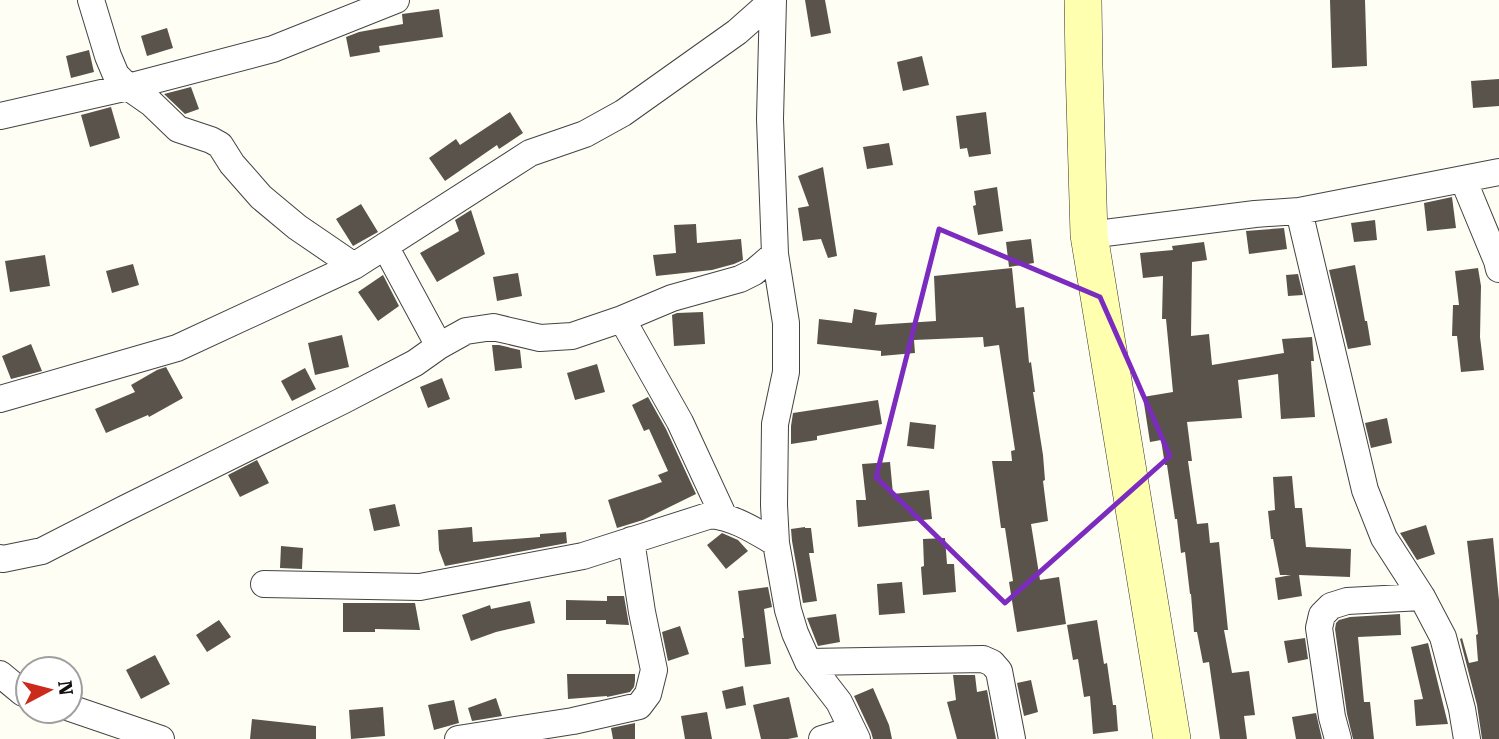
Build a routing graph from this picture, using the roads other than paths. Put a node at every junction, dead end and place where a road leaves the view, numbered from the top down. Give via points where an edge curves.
1 (91, 0) edge
2 (396, 0) edge
3 (773, 0) edge
4 (1083, 0) edge
5 (128, 87) junction
6 (0, 116) edge
7 (1499, 172) edge
8 (1463, 179) junction
9 (1298, 211) junction
10 (1090, 234) junction
11 (385, 246) junction
12 (775, 254) junction
13 (354, 266) junction
14 (1499, 269) edge
15 (622, 319) junction
16 (439, 346) junction
17 (0, 398) edge
18 (724, 517) junction
19 (631, 540) junction
20 (776, 543) junction
21 (0, 558) edge
22 (264, 584) dead end
23 (1422, 597) junction
24 (808, 662) junction
25 (0, 674) edge
26 (14, 685) edge
27 (84, 713) edge
28 (854, 734) edge
29 (161, 739) edge
30 (458, 739) edge
31 (822, 739) edge
32 (1012, 739) edge
33 (1172, 739) edge
34 (1338, 739) edge
35 (1467, 739) edge

1 - 5 street via 108,56
2 - 5 street via 273,49
3 - 11 street via 737,32 623,113 584,134 530,153
3 - 12 street via 770,119
4 - 10 main road
5 - 6 street
5 - 13 street via 178,129 220,145 261,197
7 - 8 street
8 - 9 street
8 - 14 street
9 - 10 street
9 - 23 street via 1365,490 1384,538
10 - 33 main road
11 - 13 street
11 - 16 street
12 - 15 street via 740,279 672,298
12 - 20 street via 786,323 786,372 775,424
13 - 17 street via 177,348
15 - 16 street via 572,337 540,338 493,327 466,331
15 - 18 street via 680,422
16 - 21 street via 415,363 43,551
18 - 19 street via 702,517
18 - 20 street
19 - 22 street via 583,556 420,587
19 - 30 street via 653,670 648,694 639,706
20 - 24 street via 788,610
23 - 34 street via 1346,601 1322,615 1322,648
23 - 35 street via 1443,637
24 - 28 street via 839,702
24 - 32 street via 983,659 999,671
25 - 26 street
27 - 29 street
28 - 31 street

